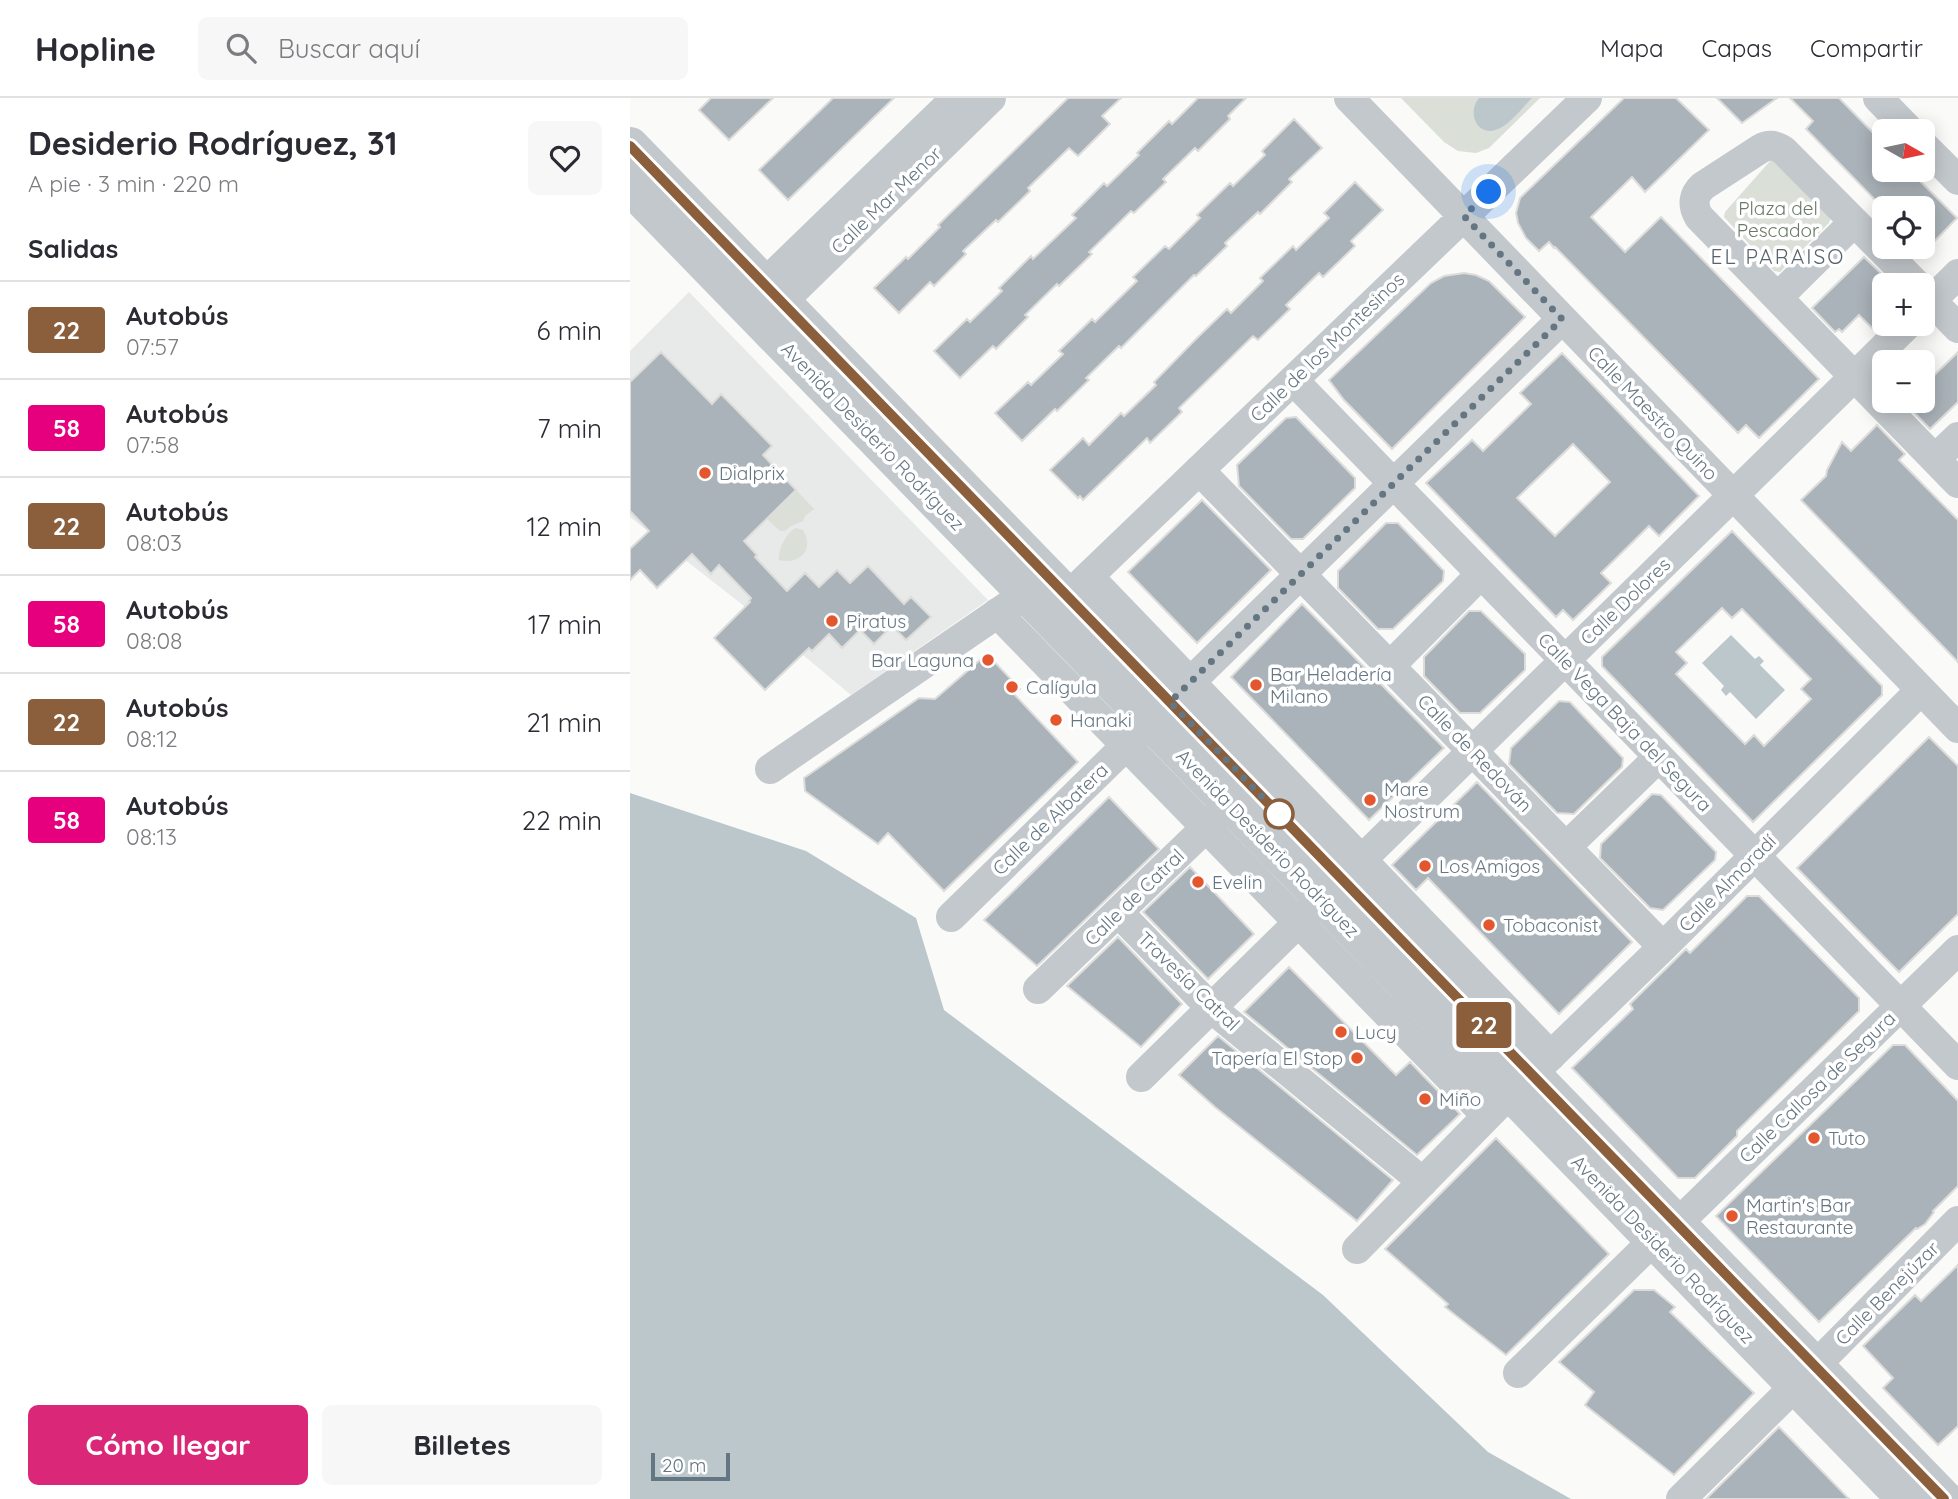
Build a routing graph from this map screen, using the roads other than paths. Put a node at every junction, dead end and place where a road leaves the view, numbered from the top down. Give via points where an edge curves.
1 (956, 98) edge
2 (991, 98) edge
3 (1349, 98) edge
4 (1587, 98) edge
5 (1878, 98) edge
6 (1898, 119) edge
7 (630, 146) edge
8 (1936, 158) edge
9 (1958, 180) edge
10 (630, 186) edge
11 (1464, 216) junction
12 (1854, 222) junction
13 (1902, 273) edge
14 (1958, 274) edge
15 (1935, 290) edge
16 (773, 293) junction
17 (1778, 297) junction
18 (1935, 307) edge
19 (1562, 319) junction
20 (1958, 328) edge
21 (1896, 336) edge
22 (1855, 376) junction
23 (1293, 380) junction
24 (1958, 437) edge
25 (1935, 459) junction
26 (1199, 470) junction
27 (1958, 483) edge
28 (1394, 484) junction
29 (1732, 496) junction
30 (1481, 573) junction
31 (1301, 574) junction
32 (1078, 586) junction
33 (1011, 603) junction
34 (1565, 660) junction
35 (1390, 666) junction
36 (1921, 690) junction
37 (1159, 713) junction
38 (1958, 728) edge
39 (1472, 751) junction
40 (1659, 757) junction
41 (770, 769) dead end
42 (1218, 816) junction
43 (1566, 847) junction
44 (1755, 855) junction
45 (1331, 890) junction
46 (1118, 912) junction
47 (951, 916) dead end
48 (1663, 947) junction
49 (1958, 950) edge
50 (1038, 989) dead end
51 (1901, 1006) junction
52 (1211, 1008) junction
53 (1958, 1065) edge
54 (1141, 1077) dead end
55 (1520, 1085) junction
56 (1423, 1182) junction
57 (1958, 1221) edge
58 (1665, 1232) junction
59 (1357, 1249) dead end
60 (1518, 1373) dead end
61 (1805, 1376) junction
62 (1681, 1499) edge
63 (1906, 1499) edge
64 (1944, 1499) edge

1 - 16 street, Calle Mar Menor
2 - 16 street, Calle Mar Menor
3 - 11 street, Calle Maestro Quino
4 - 11 street, Calle de los Montesinos
5 - 6 street
7 - 16 street, Avenida Desiderio Rodríguez
8 - 9 street
10 - 33 street, Avenida Desiderio Rodríguez
11 - 19 street, Calle Maestro Quino
11 - 23 street, Calle de los Montesinos
12 - 13 street
12 - 17 street
12 - 17 street via 1775,146 1764,146 1703,186 1694,201 1695,211
14 - 15 street
16 - 32 street, Avenida Desiderio Rodríguez
17 - 22 street
18 - 20 street
19 - 28 street, Calle de Albatera
19 - 29 street, Calle Maestro Quino
21 - 22 street, Calle Dolores
22 - 25 street
22 - 29 street, Calle Dolores
23 - 26 street, Calle de los Montesinos
23 - 28 street, Calle Vega Baja del Segura
24 - 25 street
25 - 27 street
26 - 31 street, Calle de Redován
26 - 32 street, Calle de los Montesinos
28 - 30 street, Calle Vega Baja del Segura
28 - 31 street, Calle de Albatera
29 - 34 street, Calle Dolores
29 - 36 street, Calle Maestro Quino
30 - 34 street, Calle Vega Baja del Segura
30 - 35 street
31 - 35 street, Calle de Redován
31 - 37 street, Calle de Albatera
32 - 37 street, Avenida Desiderio Rodríguez
33 - 37 street, Avenida Desiderio Rodríguez
33 - 41 street
34 - 39 street, Calle Dolores
34 - 40 street, Calle Vega Baja del Segura
35 - 39 street, Calle de Redován
36 - 38 street, Calle Maestro Quino
36 - 44 street, Calle Almoradí
37 - 42 street, Avenida Desiderio Rodríguez
37 - 45 street, Avenida Desiderio Rodríguez
37 - 47 street, Calle de Albatera
39 - 43 street, Calle de Redován
39 - 45 street, Calle Dolores
40 - 43 street
40 - 44 street, Calle Vega Baja del Segura
42 - 45 street, Avenida Desiderio Rodríguez
42 - 46 street, Calle de Catral
43 - 48 street, Calle de Redován
44 - 48 street, Calle Almoradí
44 - 51 street, Calle Vega Baja del Segura
45 - 52 street, Calle Dolores
45 - 55 street, Avenida Desiderio Rodríguez
45 - 55 street, Avenida Desiderio Rodríguez
46 - 50 street, Calle de Catral
46 - 52 street, Travesía Catral
48 - 55 street, Calle Almoradí
49 - 51 street, Calle Callosa de Segura
51 - 53 street, Calle Vega Baja del Segura
51 - 58 street, Calle Callosa de Segura
52 - 54 street, Calle Dolores
52 - 56 street, Travesía Catral
55 - 56 street, Calle Almoradí
55 - 58 street, Avenida Desiderio Rodríguez
56 - 59 street, Calle Almoradí
57 - 61 street, Calle Benejúzar
58 - 60 street, Calle Callosa de Segura
58 - 61 street, Avenida Desiderio Rodríguez
61 - 62 street, Calle Benejúzar
61 - 63 street, Avenida Desiderio Rodríguez
61 - 64 street, Avenida Desiderio Rodríguez

